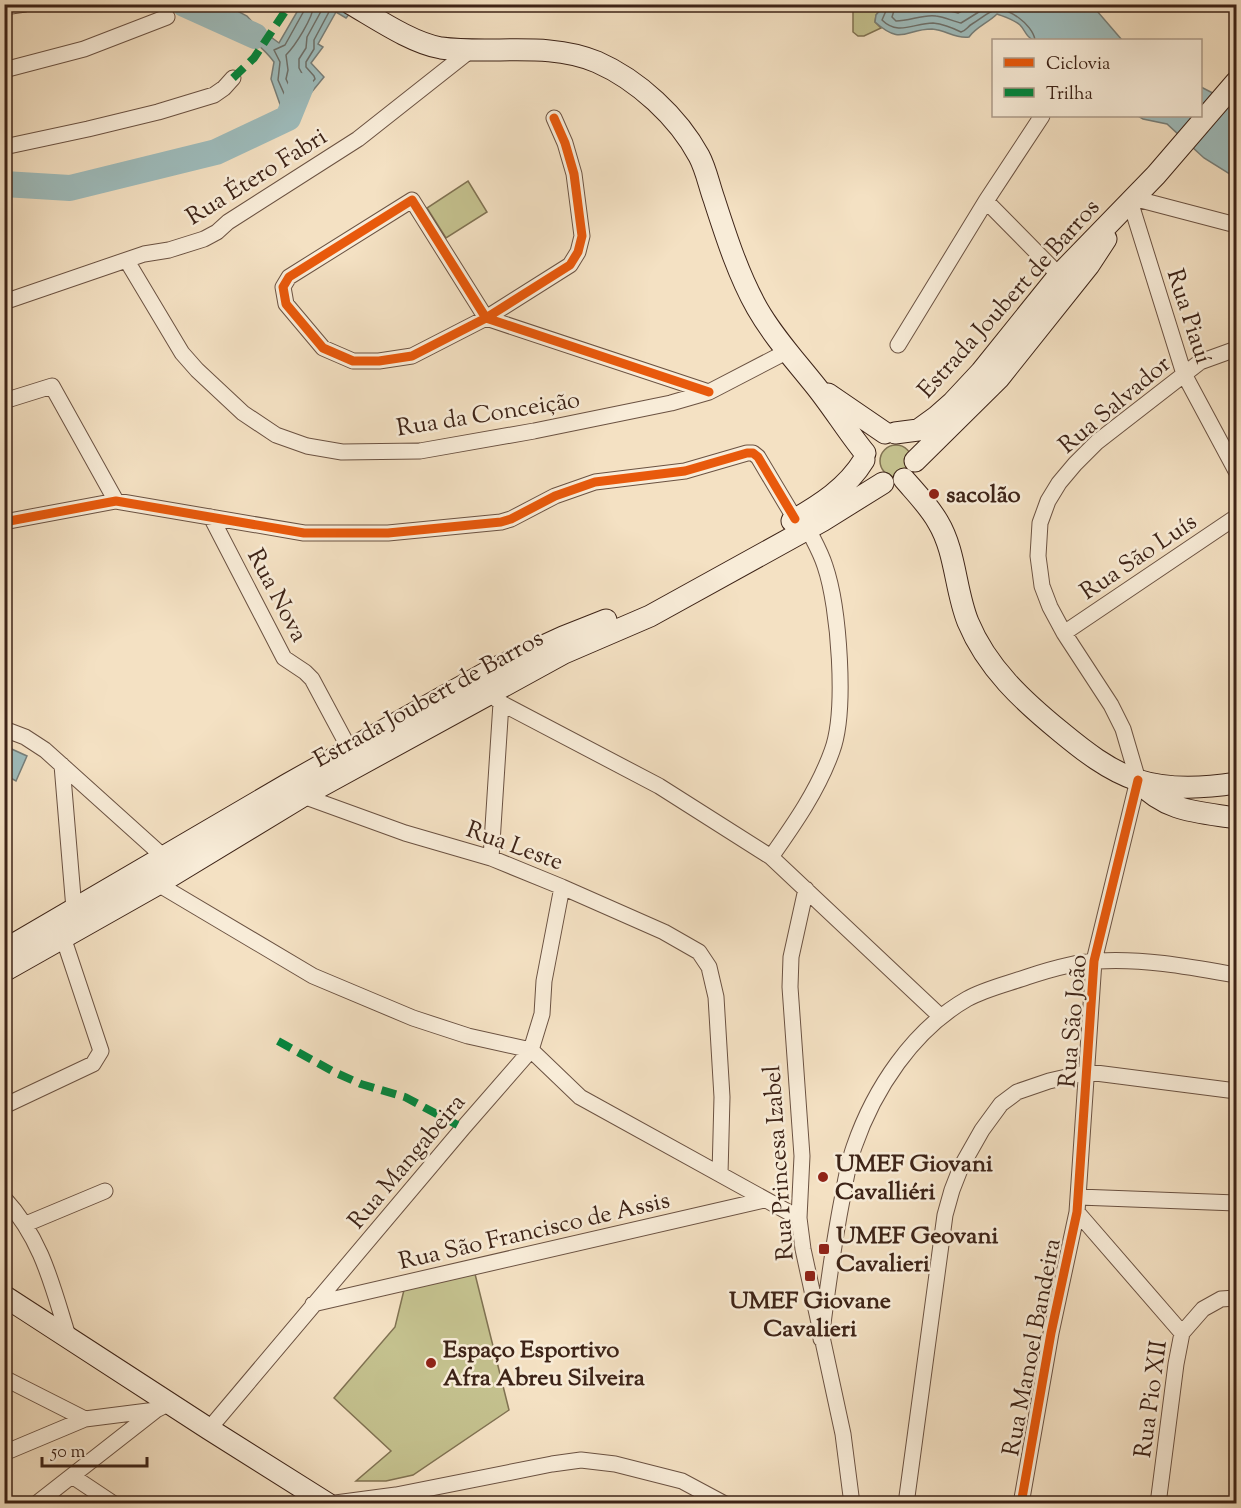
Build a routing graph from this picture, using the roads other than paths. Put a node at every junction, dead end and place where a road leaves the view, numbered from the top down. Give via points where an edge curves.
1 (25, 4) edge
2 (4, 7) edge
3 (356, 7) edge
4 (167, 17) dead end
5 (472, 49) junction
6 (4, 70) edge
7 (233, 78) dead end
8 (1236, 82) edge
9 (1041, 117) edge
10 (554, 118) dead end
11 (4, 147) edge
12 (987, 201) junction
13 (1129, 202) junction
14 (1236, 225) edge
15 (127, 261) junction
16 (1059, 275) junction
17 (4, 302) edge
18 (486, 318) junction
19 (898, 345) dead end
20 (1236, 349) edge
21 (786, 352) junction
22 (1184, 374) junction
23 (815, 385) junction
24 (709, 392) junction
25 (4, 401) edge
26 (890, 433) junction
27 (864, 457) junction
28 (915, 460) junction
29 (1236, 471) edge
30 (894, 481) junction
31 (116, 501) junction
32 (211, 517) junction
33 (1236, 517) edge
34 (4, 522) edge
35 (801, 524) junction
36 (1064, 633) junction
37 (495, 698) junction
38 (4, 729) edge
39 (350, 750) junction
40 (62, 765) junction
41 (1138, 780) junction
42 (1236, 783) edge
43 (303, 796) junction
44 (1236, 818) edge
45 (771, 857) junction
46 (165, 858) junction
47 (491, 858) junction
48 (158, 884) junction
49 (562, 887) junction
50 (806, 889) junction
51 (74, 909) junction
52 (63, 937) junction
53 (4, 950) edge
54 (1094, 961) junction
55 (4, 971) edge
56 (1236, 975) edge
57 (940, 1016) junction
58 (531, 1050) junction
59 (1088, 1072) junction
60 (1236, 1091) edge
61 (4, 1106) edge
62 (720, 1174) junction
63 (105, 1191) dead end
64 (4, 1198) edge
65 (764, 1200) junction
66 (1236, 1203) edge
67 (1078, 1204) junction
68 (799, 1218) junction
69 (26, 1224) junction
70 (4, 1296) edge
71 (1236, 1298) edge
72 (314, 1304) junction
73 (1182, 1333) junction
74 (68, 1336) junction
75 (822, 1339) junction
76 (4, 1378) edge
77 (163, 1407) junction
78 (85, 1419) junction
79 (209, 1430) junction
80 (4, 1453) edge
81 (67, 1481) junction
82 (36, 1503) edge
83 (56, 1503) edge
84 (114, 1503) edge
85 (328, 1503) edge
86 (725, 1503) edge
87 (852, 1503) edge
88 (906, 1503) edge
89 (1022, 1503) edge
90 (1158, 1503) edge

1 - 2 street
3 - 5 main road via 414,39 438,47
4 - 6 street via 84,49
5 - 15 street, Rua Étero Fabri via 358,139 217,232
5 - 21 main road via 571,52 623,76 666,112 699,156 741,276
7 - 11 street via 214,94 170,108
8 - 13 main road, Estrada Joubert de Barros
9 - 12 street
10 - 18 street via 574,174 582,236 578,252 570,265
12 - 16 street
12 - 19 street
13 - 14 street
13 - 16 main road, Estrada Joubert de Barros
13 - 22 street, Rua Piauí
13 - 28 main road, Estrada Joubert de Barros via 1089,265 999,378
15 - 17 street, Rua Étero Fabri
15 - 24 street, Rua da Conceição via 196,370 243,413 276,435 307,446 342,452 420,451 545,429
16 - 26 main road, Estrada Joubert de Barros via 953,402 918,429
18 - 18 street via 412,356 353,361 323,348 286,304 284,287 289,277 412,200
18 - 24 street
20 - 22 street, Rua Salvador via 1200,362
21 - 23 main road
21 - 24 street, Rua da Conceição
22 - 29 street, Rua Piauí
22 - 36 street, Rua Salvador via 1097,442 1048,501 1040,523 1038,556 1042,586
23 - 26 main road
23 - 27 main road
25 - 31 street via 52,386
26 - 27 main road via 868,444
26 - 28 main road via 911,444
27 - 30 main road via 874,478
27 - 35 main road, Estrada Joubert de Barros via 847,483
28 - 30 main road via 914,468
30 - 35 main road, Estrada Joubert de Barros
30 - 41 main road via 924,502 939,524 968,621 992,665 1013,691 1084,751 1108,768
31 - 32 street
31 - 34 street
32 - 35 street via 304,533 388,533 466,526 511,519 555,496 596,482 685,471 753,453
32 - 39 street, Rua Nova via 284,658 312,680
33 - 36 street, Rua São Luís
35 - 37 main road, Estrada Joubert de Barros via 650,616 564,653
35 - 39 main road, Estrada Joubert de Barros via 664,594 491,670
35 - 45 street via 825,565 836,613 840,706 833,748 814,794
36 - 41 street, Rua Salvador via 1111,705 1123,729
37 - 43 main road, Estrada Joubert de Barros
37 - 45 street via 659,786
37 - 47 street
38 - 40 street via 25,737
39 - 46 main road, Estrada Joubert de Barros
40 - 46 street
40 - 51 street
41 - 42 main road via 1192,786
41 - 44 main road via 1151,795 1181,809
41 - 54 street, Rua São João
43 - 47 street, Rua Leste via 405,833
43 - 48 main road, Estrada Joubert de Barros
45 - 50 street
46 - 51 main road, Estrada Joubert de Barros
47 - 49 street, Rua Leste
48 - 52 main road, Estrada Joubert de Barros
48 - 58 street via 312,975 413,1018
49 - 58 street, Rua Mangabeira via 544,981 542,1014
49 - 62 street, Rua Leste via 682,941 702,956 709,967 716,997 722,1096
50 - 57 street
50 - 68 street, Rua Princesa Izabel via 791,957 790,987 802,1156
51 - 53 main road, Estrada Joubert de Barros
52 - 55 main road, Estrada Joubert de Barros
52 - 61 street via 101,1051 93,1064
54 - 56 street via 1121,960
54 - 57 street via 997,987 968,998
54 - 59 street, Rua São João
57 - 75 street via 878,1092 853,1149 833,1243
58 - 62 street via 580,1097
58 - 72 street, Rua Mangabeira
59 - 60 street
59 - 67 street, Rua São João via 1081,1124
59 - 88 street via 1030,1087 1009,1098 982,1130 961,1167 945,1215
62 - 65 street
63 - 69 street
64 - 69 street
65 - 68 street
65 - 72 street, Rua São Francisco de Assis
66 - 67 street
67 - 73 street
67 - 89 street, Rua Manoel Bandeira
68 - 75 street, Rua Princesa Izabel
69 - 74 street via 45,1265
70 - 74 main road
71 - 73 street, Rua Pio XII via 1221,1299 1203,1309
72 - 79 street, Rua Mangabeira
73 - 90 street, Rua Pio XII
74 - 77 main road
75 - 87 street, Rua Princesa Izabel via 843,1434
76 - 78 street
77 - 78 street
77 - 79 main road
77 - 81 street
78 - 80 street
79 - 85 main road
81 - 82 street
81 - 83 street
81 - 84 street
85 - 86 street via 396,1495 581,1461 615,1464 672,1478

